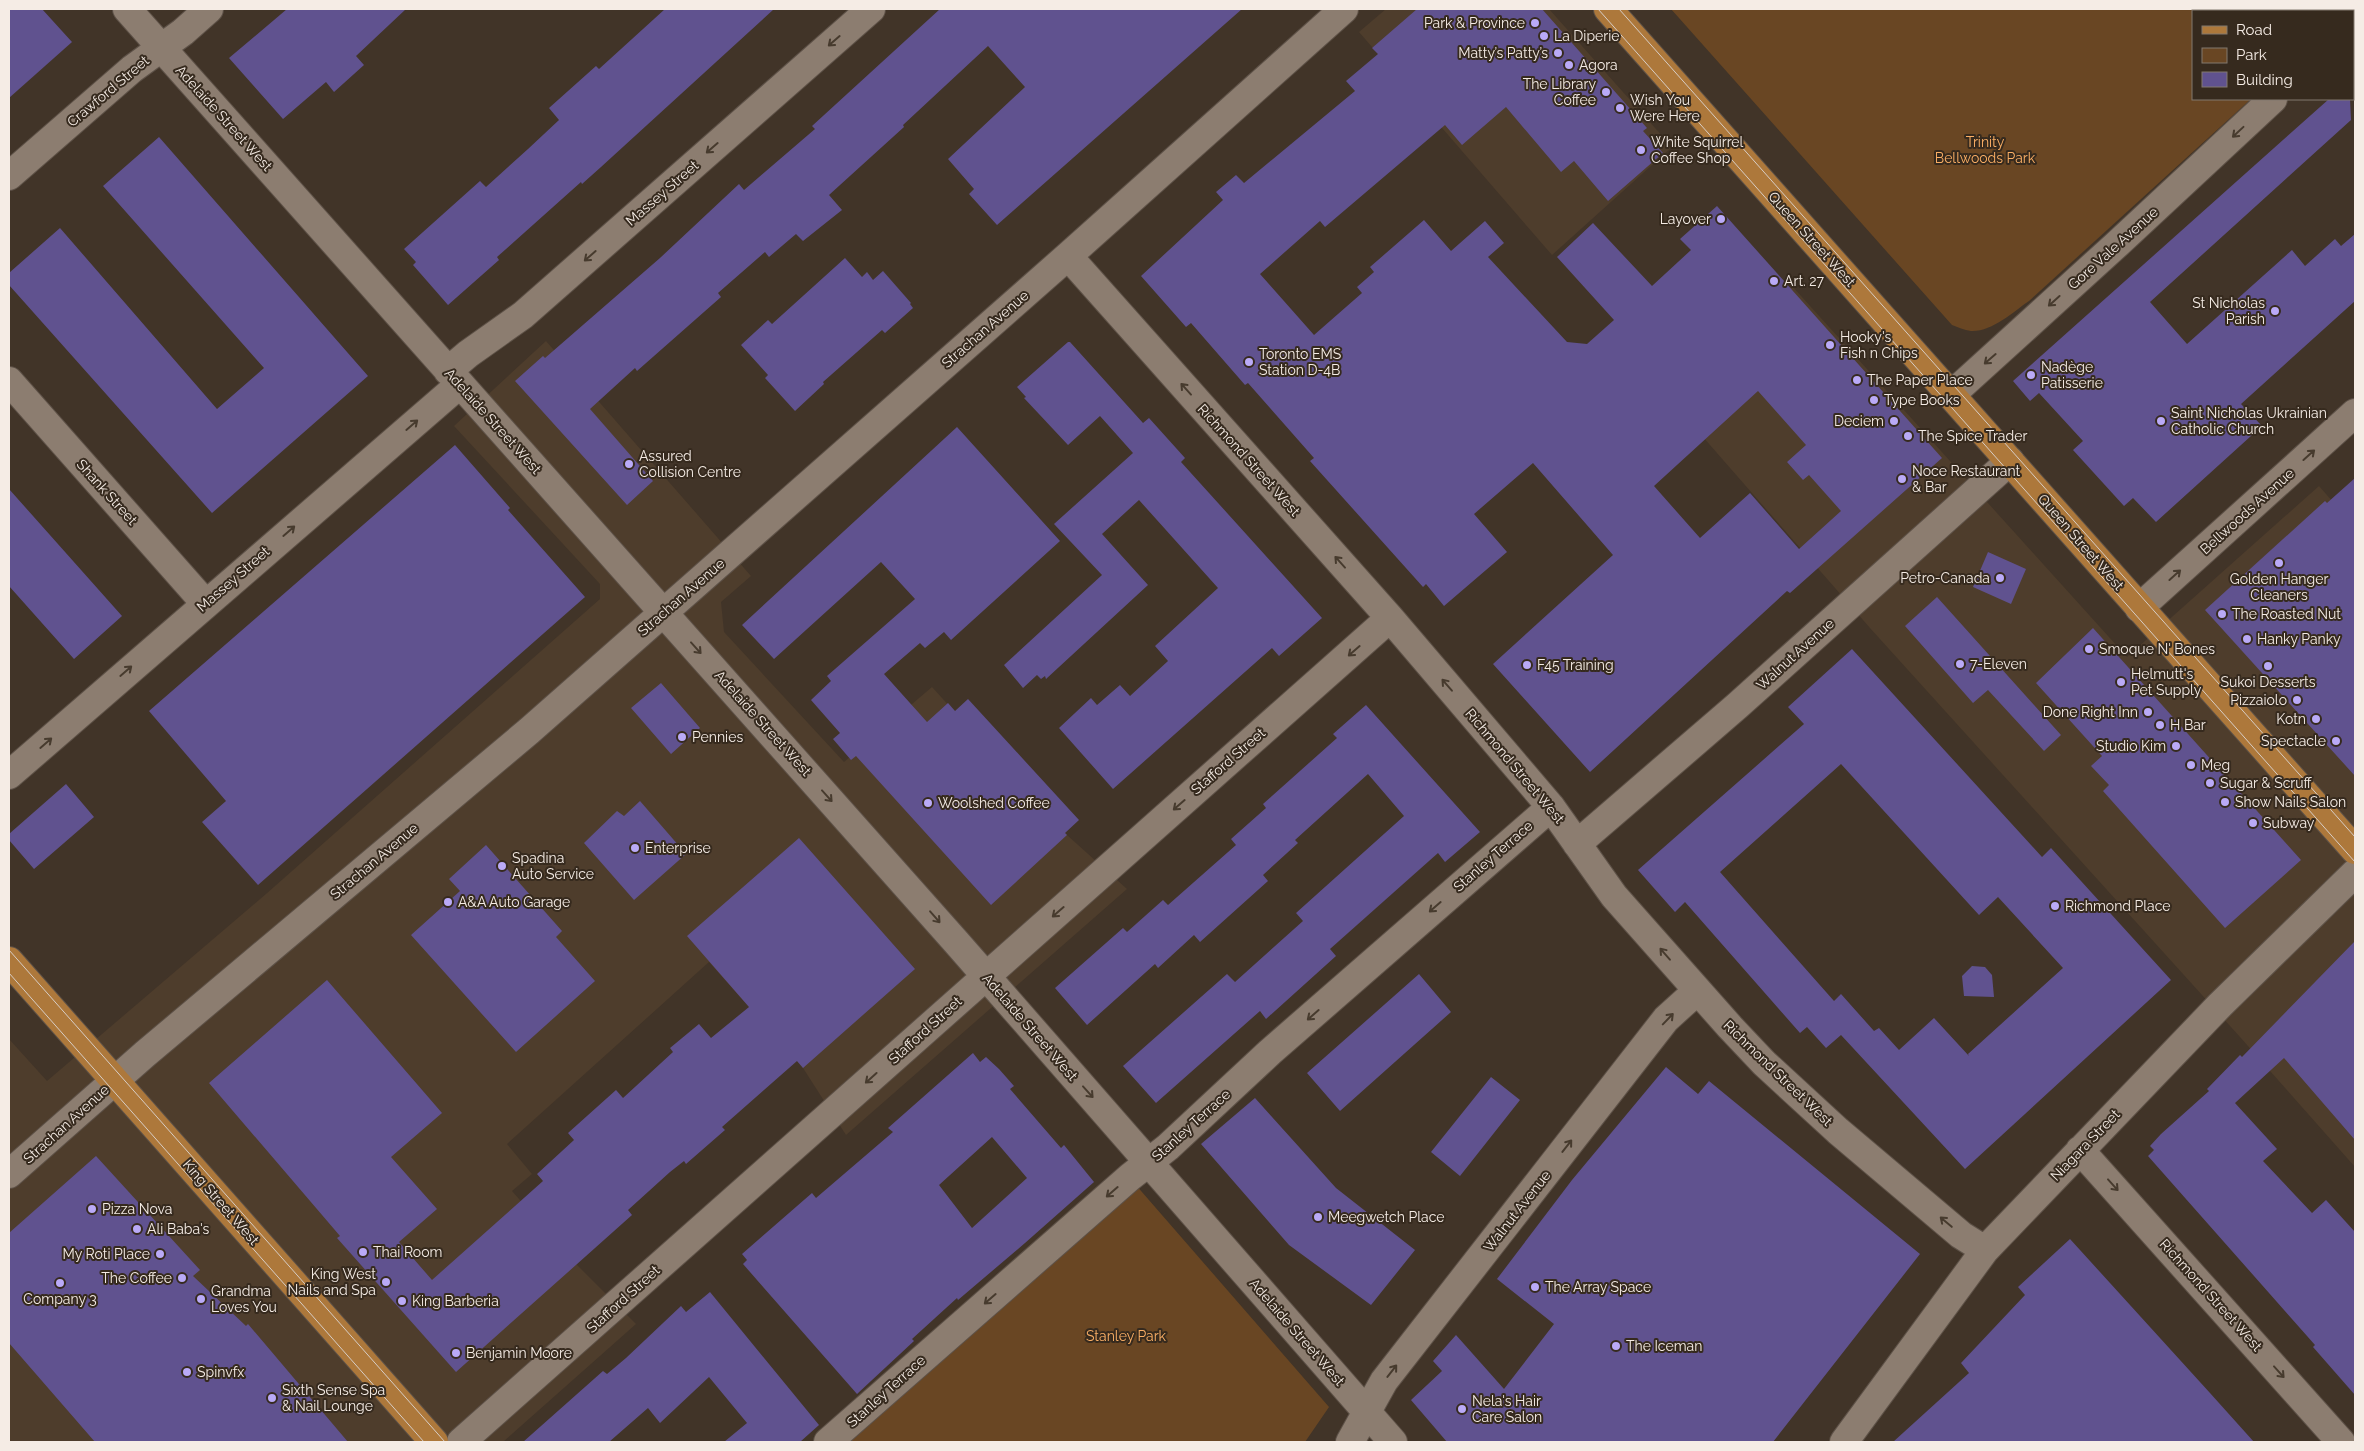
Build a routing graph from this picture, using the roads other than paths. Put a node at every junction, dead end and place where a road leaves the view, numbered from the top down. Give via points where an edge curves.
1 (127, 9) edge
2 (209, 9) edge
3 (871, 9) edge
4 (1344, 9) edge
5 (1608, 9) edge
6 (162, 48) junction
7 (2273, 100) edge
8 (9, 176) edge
9 (1068, 256) junction
10 (454, 378) junction
11 (9, 381) edge
12 (1951, 395) junction
13 (2355, 413) edge
14 (2010, 461) junction
15 (205, 603) junction
16 (2139, 608) junction
17 (664, 612) junction
18 (1390, 618) junction
19 (9, 775) edge
20 (1551, 806) junction
21 (1577, 844) junction
22 (2355, 850) edge
23 (2355, 873) edge
24 (9, 961) edge
25 (986, 976) junction
26 (1697, 991) junction
27 (114, 1081) junction
28 (2080, 1150) junction
29 (1150, 1162) junction
30 (9, 1174) edge
31 (1985, 1250) junction
32 (1367, 1413) junction
33 (1852, 1439) edge
34 (434, 1442) edge
35 (461, 1442) edge
36 (828, 1442) edge
37 (1350, 1442) edge
38 (1393, 1442) edge
39 (2341, 1442) edge

1 - 6 street, Adelaide Street West
2 - 6 street, Crawford Street
3 -> 10 street, Massey Street via 523,315 468,354
4 - 9 street, Strachan Avenue
5 - 12 main road, Queen Street West
6 - 8 street, Crawford Street via 132,69
6 - 10 street, Adelaide Street West
7 -> 12 street, Gore Vale Avenue
9 - 17 street, Strachan Avenue
18 -> 9 street, Richmond Street West
15 -> 10 street, Massey Street
10 - 17 street, Adelaide Street West
11 - 15 street, Shank Street
12 - 14 main road, Queen Street West
16 -> 13 street, Bellwoods Avenue
14 - 16 main road, Queen Street West
14 - 21 street, Walnut Avenue via 1737,706
19 -> 15 street, Massey Street
16 - 22 main road, Queen Street West
17 -> 25 street, Adelaide Street West
17 - 27 street, Strachan Avenue via 529,732
20 -> 18 street, Richmond Street West
18 -> 25 street, Stafford Street
20 - 21 street, Richmond Street West
20 -> 29 street, Stanley Terrace via 1270,1052
26 -> 21 street, Richmond Street West via 1614,896
23 - 28 street, Niagara Street via 2220,1005
24 - 27 main road, King Street West
25 -> 29 street, Adelaide Street West
25 -> 35 street, Stafford Street
31 -> 26 street, Richmond Street West via 1962,1235 1838,1130 1764,1063
32 -> 26 street, Walnut Avenue via 1384,1381 1666,1019
27 - 30 street, Strachan Avenue
27 - 34 main road, King Street West
28 - 31 street, Niagara Street
28 -> 39 street, Richmond Street West
29 - 32 street, Adelaide Street West
29 -> 36 street, Stanley Terrace
31 - 33 street, Niagara Street
32 - 37 street, Walnut Avenue
32 - 38 street, Adelaide Street West

